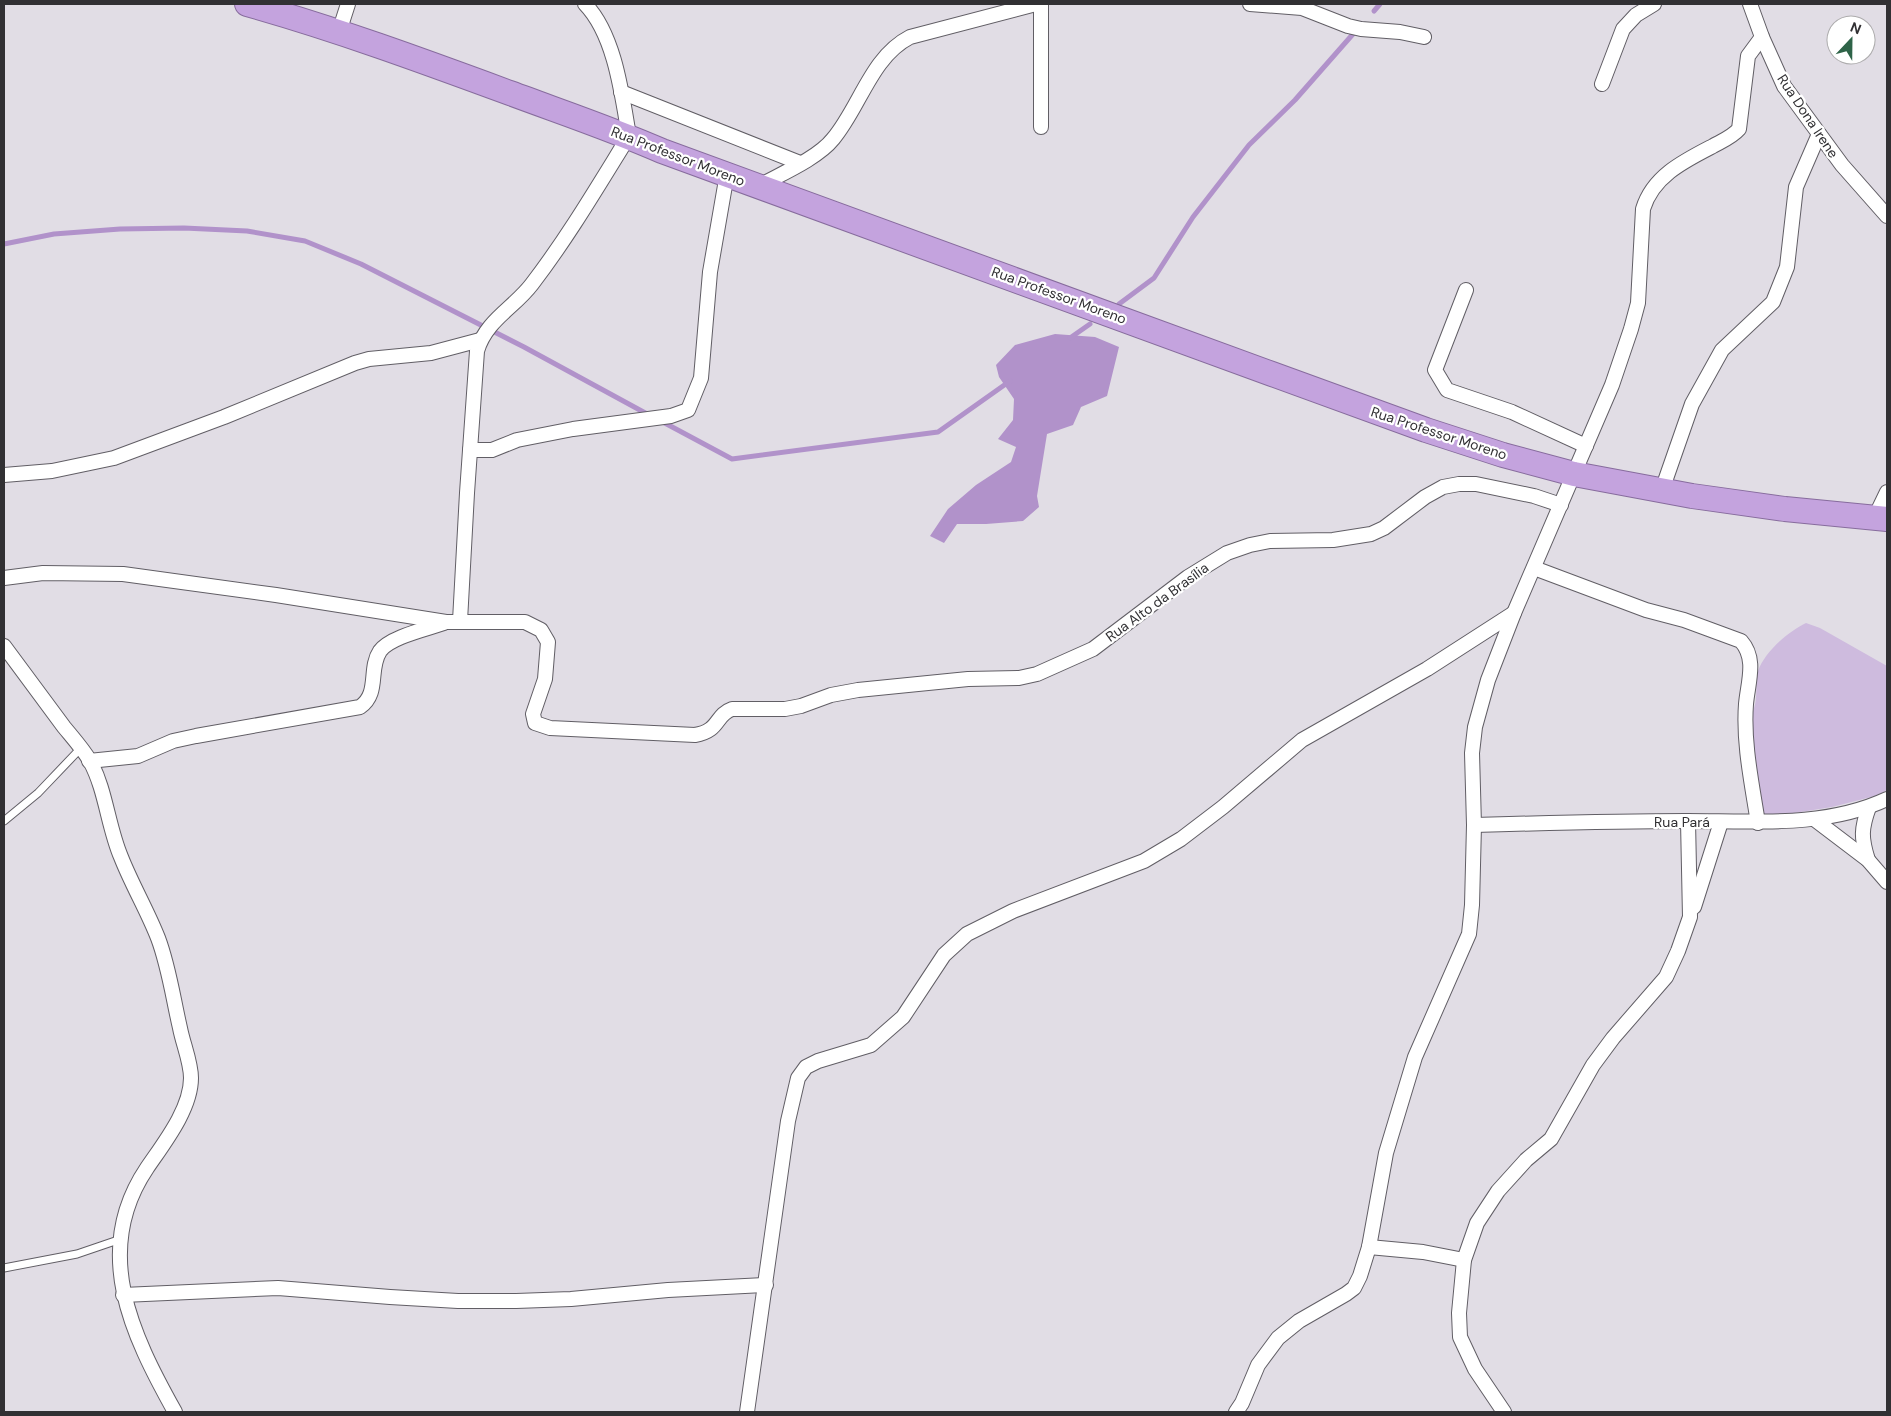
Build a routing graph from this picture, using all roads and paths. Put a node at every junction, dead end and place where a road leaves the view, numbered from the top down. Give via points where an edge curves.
1 (247, 4) edge
2 (348, 4) edge
3 (585, 4) edge
4 (1036, 4) edge
5 (1041, 4) edge
6 (1250, 4) edge
7 (1654, 4) edge
8 (1750, 4) edge
9 (339, 32) junction
10 (1424, 37) dead end
11 (1762, 37) junction
12 (1602, 84) dead end
13 (621, 92) junction
14 (1041, 127) dead end
15 (1819, 134) junction
16 (629, 136) junction
17 (800, 162) junction
18 (728, 174) junction
19 (759, 186) junction
20 (1887, 216) edge
21 (1466, 290) dead end
22 (480, 340) junction
23 (1586, 446) junction
24 (470, 450) junction
25 (1574, 474) junction
26 (4, 475) edge
27 (1662, 490) junction
28 (1887, 492) edge
29 (1561, 505) junction
30 (1881, 519) edge
31 (1534, 568) junction
32 (4, 578) edge
33 (1514, 613) junction
34 (460, 621) junction
35 (446, 622) junction
36 (4, 646) edge
37 (80, 749) junction
38 (90, 761) junction
39 (1887, 799) edge
40 (1869, 807) junction
41 (1814, 819) junction
42 (4, 821) edge
43 (1688, 821) junction
44 (1721, 822) junction
45 (1758, 823) junction
46 (1474, 825) junction
47 (1868, 860) junction
48 (1887, 882) edge
49 (1690, 917) junction
50 (121, 1239) junction
51 (1369, 1247) junction
52 (1464, 1260) junction
53 (4, 1268) edge
54 (766, 1285) junction
55 (122, 1295) junction
56 (174, 1412) edge
57 (748, 1412) edge
58 (1236, 1412) edge
59 (1504, 1412) edge

1 - 9 highway, Rua Professor Moreno
2 - 9 street
3 - 13 street via 610,49
4 - 17 street via 910,37 899,43 883,58 832,140 819,152
5 - 14 street
6 - 10 street via 1302,8 1361,29
7 - 12 street via 1636,15 1623,29
8 - 11 street, Rua Dona Irene
9 - 16 highway, Rua Professor Moreno
11 - 15 street, Rua Dona Irene via 1784,86
11 - 23 street via 1748,56 1739,129 1659,179 1646,197 1638,303 1612,385
13 - 16 street
13 - 17 street
15 - 20 street, Rua Dona Irene
15 - 27 street via 1796,187 1787,267 1773,302 1722,350 1692,404
16 - 18 highway, Rua Professor Moreno
16 - 22 street via 531,286 498,317
17 - 19 street
18 - 19 highway, Rua Professor Moreno
18 - 24 street via 710,272 701,378 688,410 671,416 517,440 492,450
19 - 25 highway, Rua Professor Moreno via 1426,430
21 - 23 street via 1435,370 1447,390 1512,412
22 - 24 street
22 - 26 street via 431,353 355,363 114,458 52,471
23 - 25 street
24 - 34 street
25 - 27 highway, Rua Professor Moreno
25 - 29 street
27 - 30 highway, Rua Professor Moreno via 1785,509
28 - 30 street
29 - 31 street
29 - 34 street, Rua Alto da Brasília via 1476,484 1443,487 1371,534 1333,540 1270,541 1227,553 1188,577 1094,649 1037,674 858,690 831,695 795,708 728,710 712,729 695,735 550,728 535,723 532,718 547,662 548,642 541,630 525,622
31 - 33 street
31 - 45 street via 1646,610 1684,620 1740,642 1747,648 1750,671 1745,727
32 - 35 street via 43,573 123,574
33 - 46 street via 1488,680 1475,727 1472,754
33 - 54 street via 1427,669 1302,740 1223,807 1181,839 1144,861 1013,911 967,934 944,955 903,1017 888,1031 871,1045 818,1061 806,1068 798,1078 788,1121
34 - 35 street
35 - 38 street via 386,645 377,657 371,696 360,707 172,741 138,756
36 - 37 street
37 - 38 street
37 - 42 lane via 38,793
38 - 50 street via 121,857 158,940 191,1077 188,1097 178,1120 143,1174 128,1205
39 - 40 street, Rua Pará
40 - 41 street, Rua Pará
40 - 47 street via 1862,832
41 - 45 street, Rua Pará
41 - 47 street
43 - 44 street, Rua Pará
43 - 46 street, Rua Pará
43 - 49 street
44 - 45 street, Rua Pará
44 - 49 street
46 - 51 street via 1469,934 1415,1057 1386,1153
47 - 48 street
49 - 52 street via 1666,977 1593,1065 1551,1139 1526,1160 1498,1191 1477,1223
50 - 53 lane via 77,1254
50 - 55 street
51 - 52 street
51 - 58 street via 1354,1288 1278,1338 1258,1365
52 - 59 street via 1460,1337 1475,1369
54 - 55 street via 516,1301 458,1301 278,1288
54 - 57 street
55 - 56 street via 132,1326

